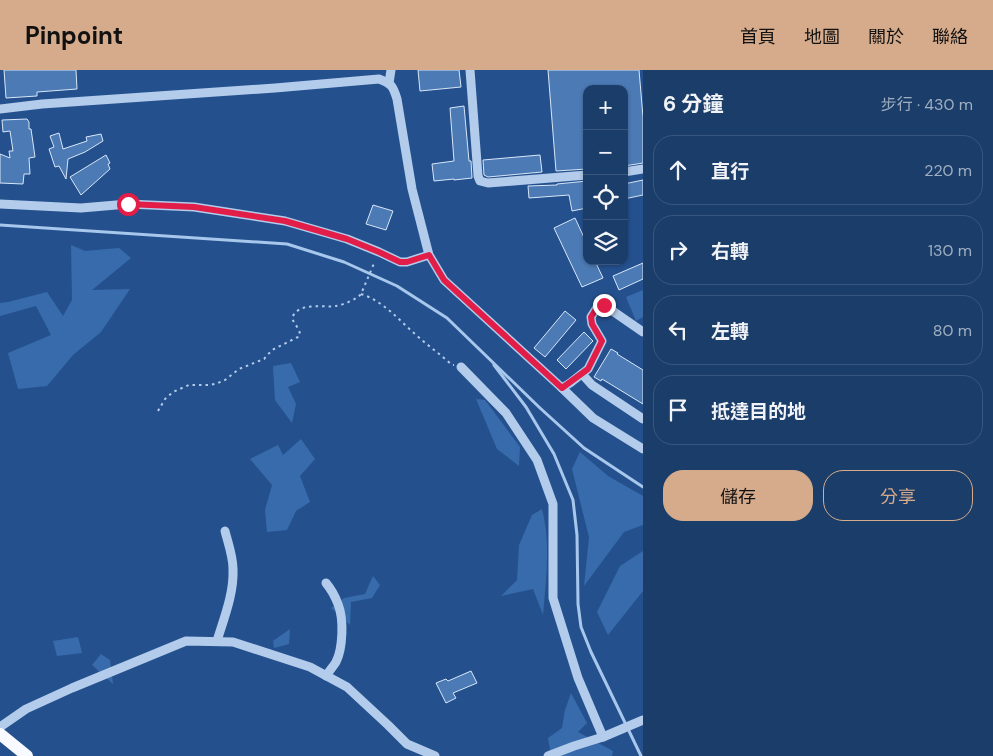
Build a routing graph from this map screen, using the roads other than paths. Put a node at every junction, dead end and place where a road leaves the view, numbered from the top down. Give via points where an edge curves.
1 (391, 70) edge
2 (470, 70) edge
3 (389, 83) junction
4 (0, 109) edge
5 (643, 169) edge
6 (628, 171) edge
7 (583, 175) edge
8 (0, 204) edge
9 (429, 255) junction
10 (643, 332) edge
11 (461, 367) road end
12 (582, 374) junction
13 (562, 388) junction
14 (643, 419) edge
15 (643, 449) edge
16 (225, 531) dead end
17 (326, 583) dead end
18 (217, 642) junction
19 (326, 676) junction
20 (643, 720) edge
21 (0, 727) edge
22 (0, 734) edge
23 (603, 737) junction
24 (26, 756) edge
25 (435, 756) edge
26 (548, 756) edge

1 - 3 street
2 - 7 street via 480,181
3 - 4 street via 379,79
3 - 9 street via 397,99 412,189
5 - 6 street
8 - 9 street via 81,208 128,204 194,207 285,221 347,239 404,263
9 - 13 street via 444,280
10 - 12 street via 604,305 598,306 591,317 602,341 588,369
11 - 23 street via 506,413 537,460 553,504 553,598 578,678
12 - 13 street
12 - 14 street via 592,385
13 - 15 street via 593,418
16 - 18 street via 233,585
17 - 19 street via 339,605 342,620 336,662
18 - 19 street via 234,642 310,667
18 - 21 street via 186,641 26,709
19 - 25 street via 347,687 406,744
20 - 23 street
22 - 24 main road
23 - 26 street

